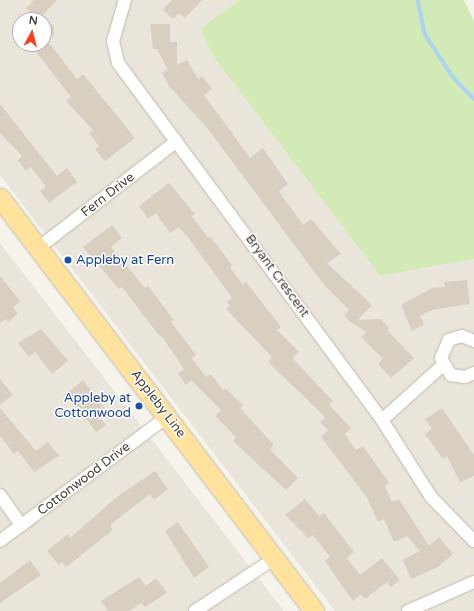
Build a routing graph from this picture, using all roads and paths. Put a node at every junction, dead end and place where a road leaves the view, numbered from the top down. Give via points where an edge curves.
1 (125, 0) edge
2 (177, 141) junction
3 (0, 198) edge
4 (38, 248) junction
5 (474, 341) edge
6 (443, 365) junction
7 (474, 373) edge
8 (167, 417) junction
9 (382, 420) junction
10 (0, 495) edge
11 (21, 525) junction
12 (0, 541) edge
13 (474, 541) edge
14 (275, 558) junction
15 (474, 582) edge
16 (195, 611) edge
17 (314, 611) edge
18 (408, 611) edge

1 - 2 street, Bryant Crescent via 113,40 118,63
2 - 4 street, Fern Drive
2 - 9 street, Bryant Crescent
3 - 4 main road, Appleby Line
4 - 8 main road, Appleby Line
5 - 6 street via 462,336 449,340 442,352
6 - 7 street via 458,377
6 - 9 street
8 - 11 street, Cottonwood Drive
8 - 14 main road, Appleby Line
9 - 13 street, Bryant Crescent via 431,497
10 - 11 street
11 - 12 street, Cottonwood Drive
14 - 16 street
14 - 17 main road, Appleby Line
15 - 18 street

